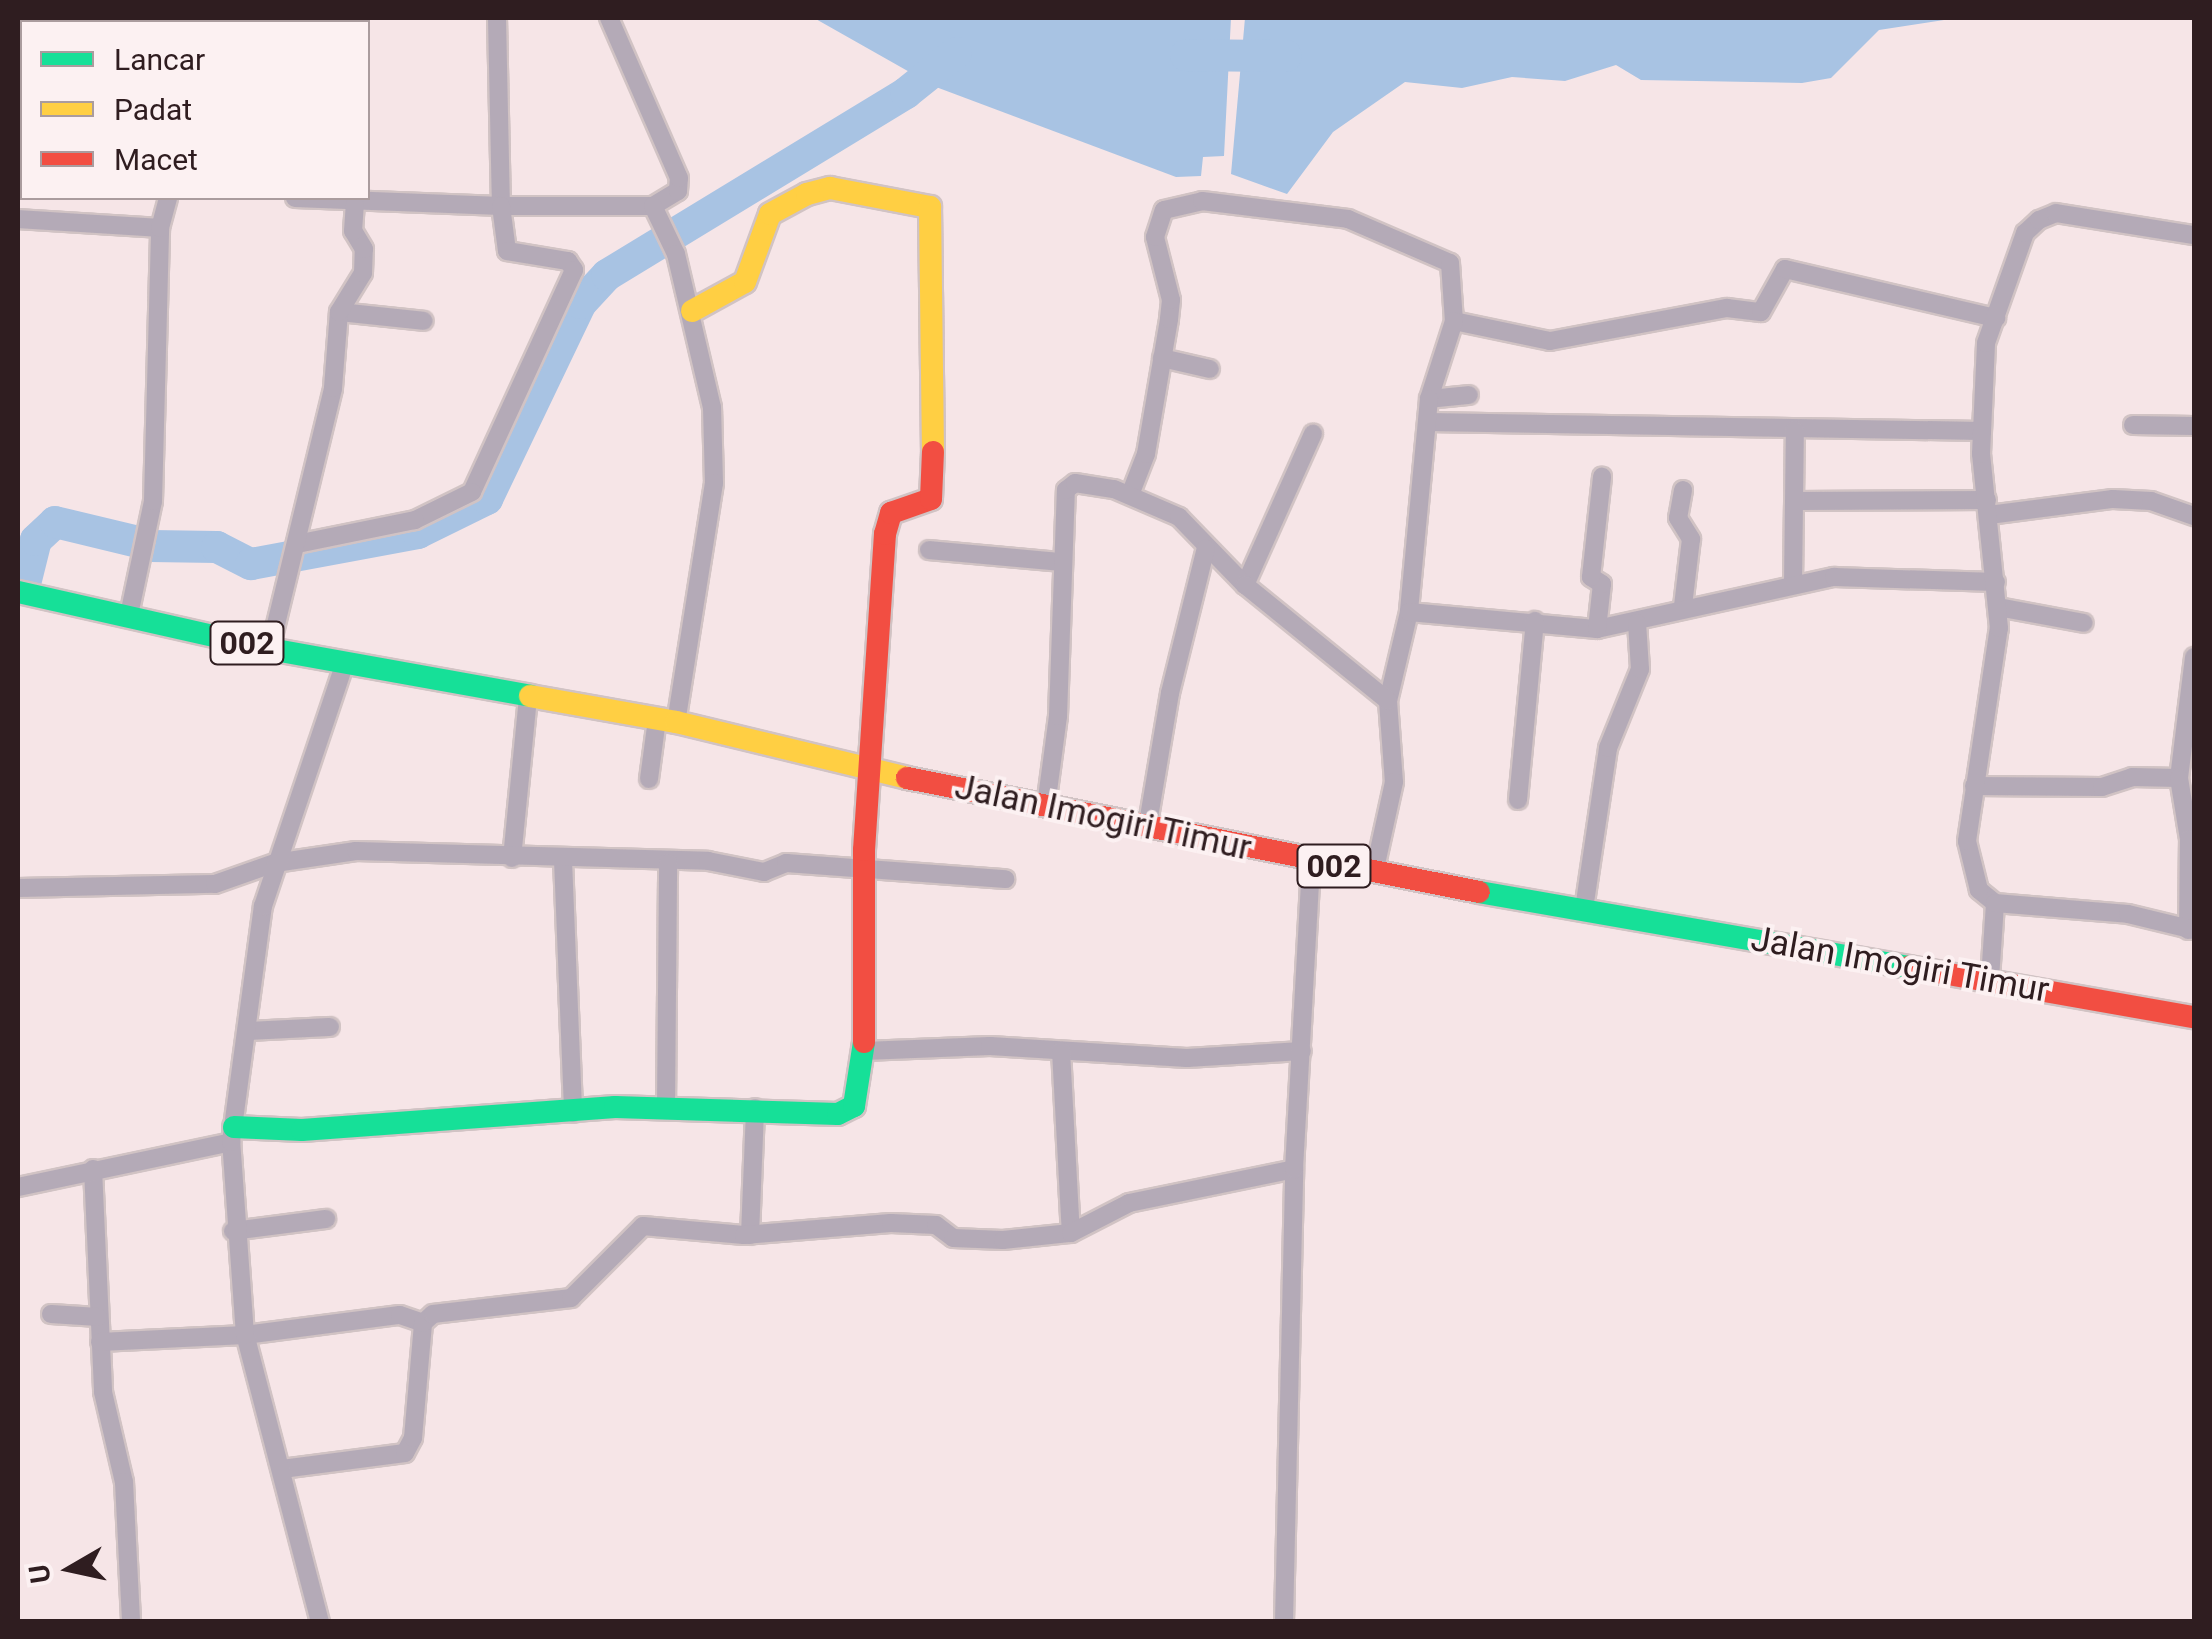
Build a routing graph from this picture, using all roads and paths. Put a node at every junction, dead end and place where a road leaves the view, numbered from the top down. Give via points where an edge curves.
1 (497, 18) edge
2 (608, 18) edge
3 (167, 200) edge
4 (311, 200) edge
5 (355, 205) junction
6 (501, 206) junction
7 (656, 213) junction
8 (18, 219) edge
9 (160, 228) junction
10 (2194, 235) edge
11 (692, 311) junction
12 (340, 312) junction
13 (1996, 318) junction
14 (424, 321) dead end
15 (1454, 321) junction
16 (1162, 358) junction
17 (1210, 369) dead end
18 (1469, 395) dead end
19 (1430, 399) junction
20 (1427, 422) junction
21 (2133, 426) dead end
22 (2194, 426) edge
23 (1795, 430) junction
24 (1982, 431) junction
25 (1313, 434) dead end
26 (1602, 478) dead end
27 (1683, 490) dead end
28 (1130, 495) junction
29 (1796, 501) junction
30 (1988, 508) junction
31 (2194, 516) edge
32 (1206, 548) junction
33 (295, 550) junction
34 (929, 550) dead end
35 (1060, 562) junction
36 (1996, 582) junction
37 (1793, 584) junction
38 (1244, 586) junction
39 (18, 592) edge
40 (1683, 606) junction
41 (1998, 607) junction
42 (1409, 612) junction
43 (129, 615) junction
44 (1535, 621) junction
45 (1637, 623) junction
46 (2084, 623) dead end
47 (1596, 629) junction
48 (270, 649) junction
49 (2194, 657) edge
50 (345, 662) junction
51 (528, 698) junction
52 (1388, 701) junction
53 (667, 721) junction
54 (869, 770) junction
55 (2180, 778) junction
56 (649, 779) dead end
57 (1974, 786) junction
58 (1518, 800) dead end
59 (1046, 806) junction
60 (1148, 829) junction
61 (512, 858) junction
62 (564, 860) junction
63 (275, 862) junction
64 (1311, 862) junction
65 (668, 863) junction
66 (864, 870) junction
67 (1374, 873) junction
68 (1005, 879) dead end
69 (18, 888) edge
70 (1995, 903) junction
71 (1584, 909) junction
72 (2191, 930) edge
73 (1990, 979) junction
74 (2194, 1017) edge
75 (330, 1027) dead end
76 (247, 1031) junction
77 (1302, 1050) junction
78 (1061, 1051) junction
79 (864, 1052) junction
80 (666, 1107) junction
81 (755, 1108) junction
82 (573, 1113) junction
83 (232, 1134) junction
84 (93, 1169) junction
85 (1294, 1170) junction
86 (18, 1187) edge
87 (326, 1218) dead end
88 (233, 1232) junction
89 (1071, 1233) junction
90 (750, 1235) junction
91 (51, 1314) dead end
92 (98, 1316) junction
93 (423, 1323) junction
94 (246, 1335) junction
95 (100, 1342) junction
96 (282, 1468) junction
97 (131, 1622) edge
98 (320, 1622) edge
99 (1284, 1622) edge

1 - 6 street
2 - 7 street via 679,178 678,190
3 - 9 street
4 - 5 street
5 - 6 street
5 - 12 street via 362,272
6 - 7 street
6 - 33 street via 507,251 568,261 574,270 488,466 472,492 453,506
7 - 11 street
8 - 9 street
9 - 43 street via 154,501
10 - 13 street via 2056,213 2039,220 2025,233
11 - 53 street via 712,407 714,484
11 - 54 main road via 745,282 770,214 806,194 830,188 930,207 934,487 931,498 891,513 886,524
12 - 14 street
12 - 33 street via 333,388
13 - 15 street via 1785,269 1761,312 1682,314 1550,341
13 - 24 street via 1986,344
15 - 16 street via 1454,270 1437,256 1408,250 1405,241 1348,219 1202,201 1164,210 1156,219 1156,254 1172,300
15 - 19 street
16 - 17 street
16 - 28 street via 1146,454
18 - 19 street
19 - 20 street
20 - 23 street
20 - 42 street
21 - 22 street
23 - 24 street
23 - 29 street
24 - 30 street
25 - 38 street
26 - 47 street via 1591,577 1602,584
27 - 40 street via 1678,518 1691,539
28 - 32 street via 1178,517
28 - 35 street via 1069,485
29 - 30 street
29 - 37 street
30 - 31 street via 2151,501
30 - 36 street
32 - 38 street
32 - 60 street via 1170,693
33 - 48 street
34 - 35 street
35 - 59 street via 1058,716
36 - 37 street via 1871,575
36 - 41 street
37 - 40 street
38 - 52 street
39 - 43 main road, Jalan Imogiri Timur / 002
40 - 45 street
41 - 46 street
41 - 57 street via 1995,686
42 - 44 street
42 - 52 street
43 - 48 main road, Jalan Imogiri Timur / 002
44 - 47 street
44 - 58 street
45 - 47 street
45 - 71 street via 1640,669 1608,748
48 - 50 main road, Jalan Imogiri Timur / 002
49 - 55 street
50 - 51 main road, Jalan Imogiri Timur / 002
50 - 63 street
51 - 53 main road, Jalan Imogiri Timur / 002
51 - 61 street
52 - 67 street via 1394,782
53 - 54 main road, Jalan Imogiri Timur / 002
53 - 56 street
54 - 59 main road, Jalan Imogiri Timur / 002
54 - 66 main road
55 - 57 street via 2132,777 2102,787
55 - 72 street via 2190,840
57 - 70 street via 1970,868
59 - 60 main road, Jalan Imogiri Timur / 002
60 - 64 main road, Jalan Imogiri Timur / 002
61 - 62 street
61 - 63 street via 356,851
62 - 65 street
62 - 82 street
63 - 69 street via 215,884 166,890
63 - 76 street
64 - 67 main road, Jalan Imogiri Timur / 002
64 - 77 street
65 - 66 street via 708,861 764,872 786,863
65 - 80 street
66 - 68 street
66 - 79 main road
67 - 71 main road, Jalan Imogiri Timur / 002
70 - 72 street via 2128,914
70 - 73 street
71 - 73 main road, Jalan Imogiri Timur / 002
73 - 74 main road, Jalan Imogiri Timur / 002
75 - 76 street
76 - 83 street
77 - 78 street via 1187,1058
77 - 85 street
78 - 79 street via 990,1046
78 - 89 street
79 - 81 main road via 850,1110
80 - 81 main road
80 - 82 main road
81 - 90 street
82 - 83 main road
83 - 84 street
83 - 88 street
84 - 86 street
84 - 92 street
85 - 89 street via 1129,1204
85 - 99 street
87 - 88 street
88 - 94 street
89 - 90 street via 962,1239 936,1226 891,1223
90 - 93 street via 643,1226 571,1298 433,1314
91 - 92 street
92 - 95 street
93 - 94 street via 400,1315
93 - 96 street via 412,1447 396,1456
94 - 95 street
94 - 96 street via 264,1422
95 - 97 street via 110,1444 124,1482
96 - 98 street

